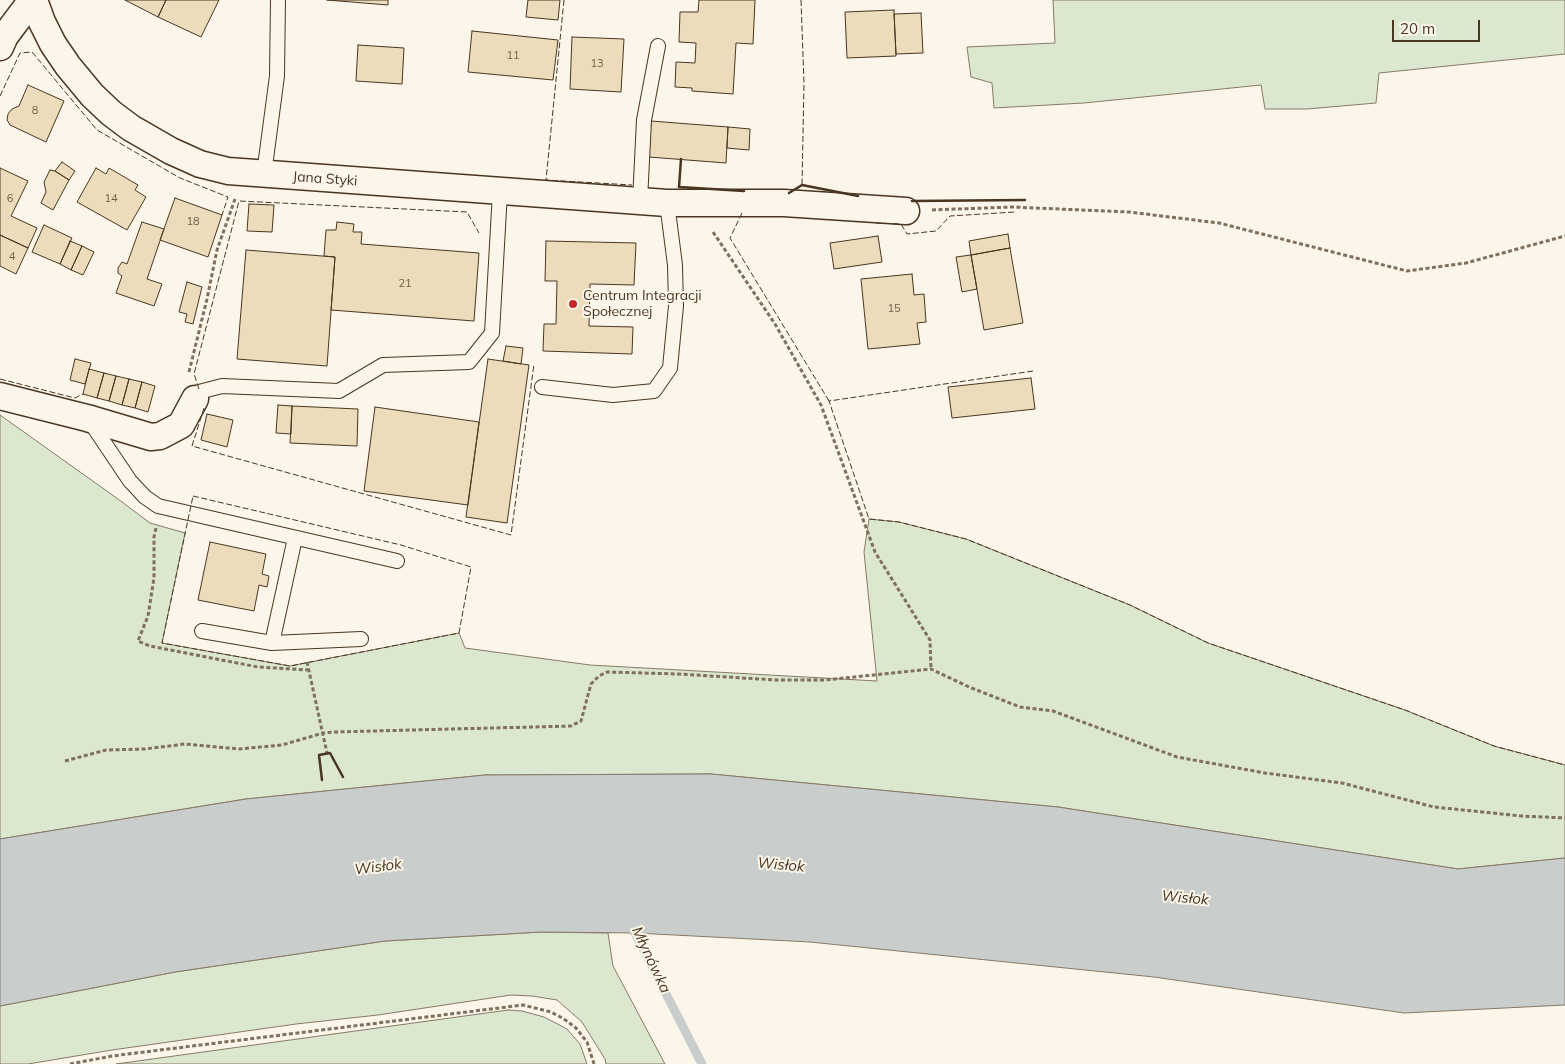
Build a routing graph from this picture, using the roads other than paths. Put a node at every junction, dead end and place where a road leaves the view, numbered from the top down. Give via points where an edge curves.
1 (33, 0) edge
2 (278, 0) edge
3 (658, 46) dead end
4 (0, 47) edge
5 (254, 174) junction
6 (500, 192) junction
7 (640, 200) junction
8 (679, 203) junction
9 (906, 211) road end
10 (542, 387) dead end
11 (0, 396) edge
12 (195, 399) joint
13 (87, 418) junction
14 (295, 538) junction
15 (397, 561) dead end
16 (202, 630) dead end
17 (361, 639) dead end
18 (272, 643) junction

1 - 4 street
1 - 5 street, Jana Styki via 53,44 68,66 111,113 171,151 200,164
2 - 5 lane via 277,76
3 - 7 lane via 644,120
5 - 6 street, Jana Styki
6 - 7 street, Jana Styki
6 - 12 lane via 492,333 469,362 383,365 339,390 222,386 199,392
7 - 8 street, Jana Styki
8 - 9 street, Jana Styki via 784,204
8 - 10 lane via 676,306 670,368 654,391 613,395
11 - 13 street
12 - 13 street via 181,425 160,436 151,437
13 - 14 lane via 130,481 158,506
14 - 15 lane
14 - 18 lane
16 - 18 lane
17 - 18 lane

